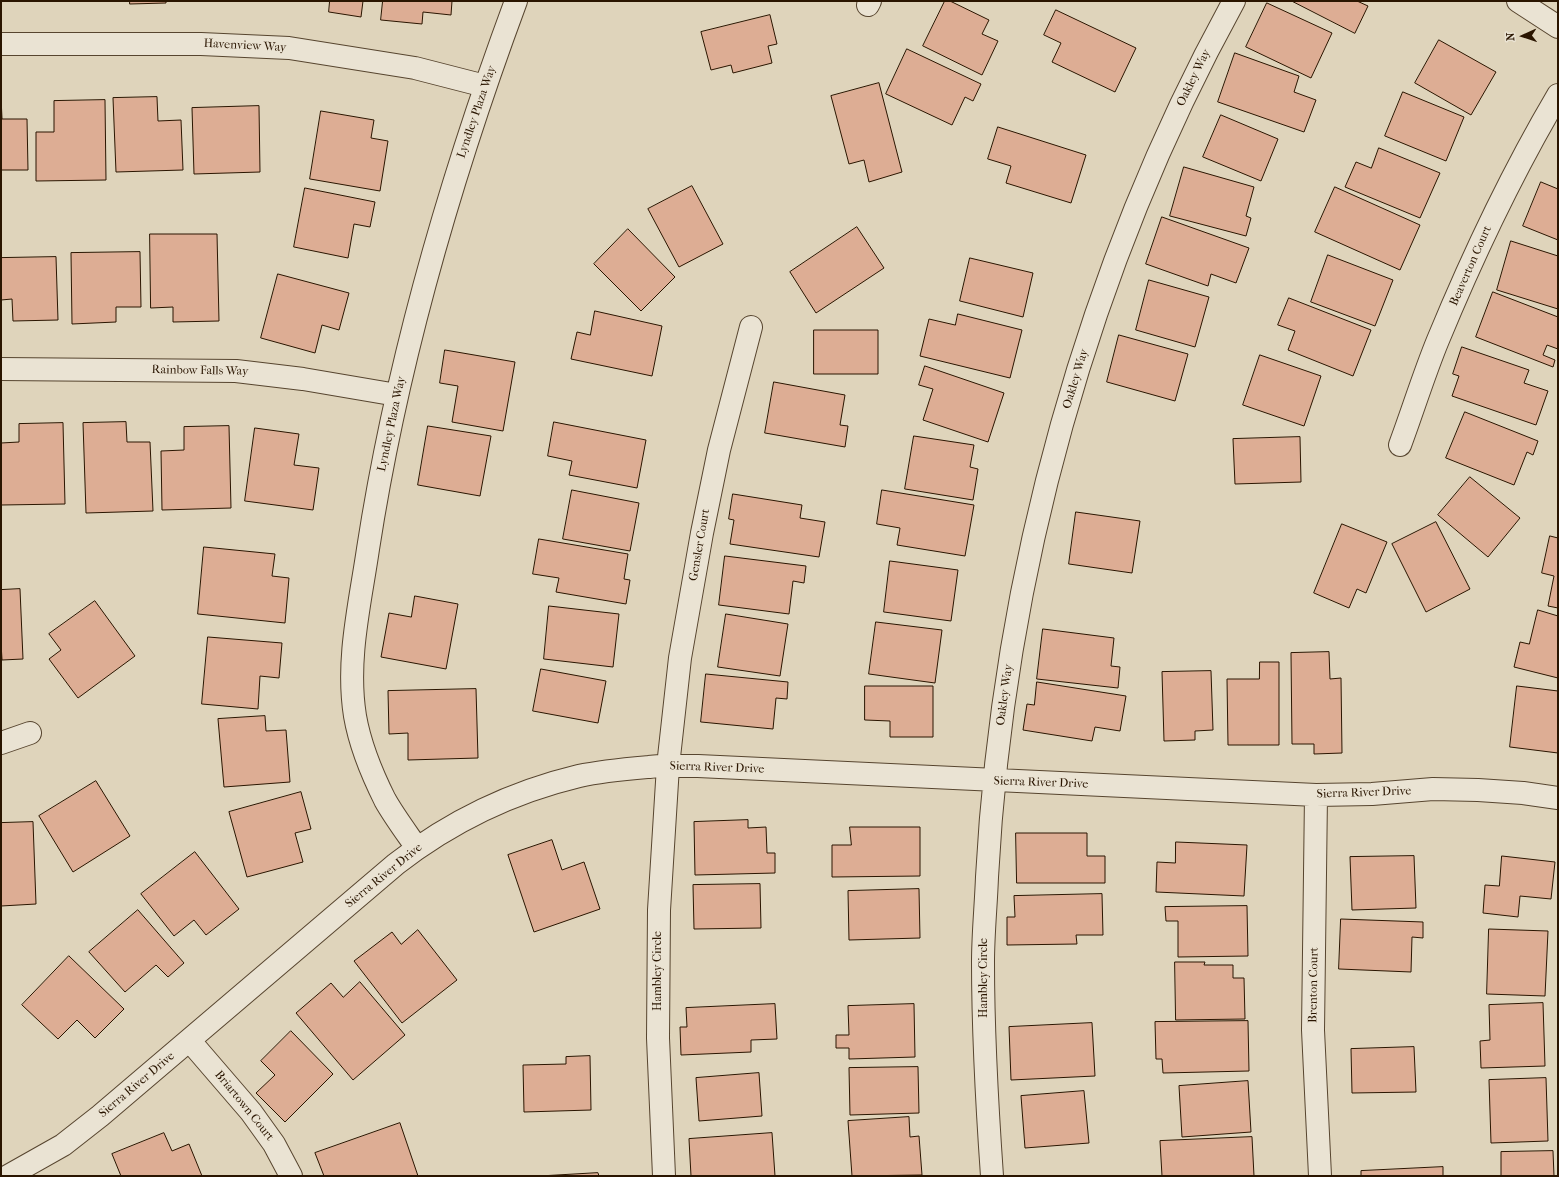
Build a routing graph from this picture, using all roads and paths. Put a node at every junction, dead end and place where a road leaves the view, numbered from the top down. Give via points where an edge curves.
1 (516, 1) edge
2 (1234, 1) edge
3 (1518, 1) edge
4 (1558, 27) edge
5 (1, 44) edge
6 (485, 86) junction
7 (1558, 95) edge
8 (751, 327) dead end
9 (1, 369) edge
10 (397, 395) junction
11 (1400, 445) dead end
12 (30, 733) dead end
13 (1, 742) edge
14 (668, 766) junction
15 (994, 781) junction
16 (1316, 795) junction
17 (1558, 798) edge
18 (417, 848) junction
19 (189, 1040) junction
20 (8, 1176) edge
21 (291, 1176) edge
22 (664, 1176) edge
23 (992, 1176) edge
24 (1320, 1176) edge

1 - 6 street, Lyndley Plaza Way
2 - 15 street, Oakley Way via 1168,133 1125,234 1088,337 1057,443 1031,550 1010,658
3 - 4 street
5 - 6 street, Havenview Way via 201,44 289,48 415,68
6 - 10 street, Lyndley Plaza Way via 428,269
7 - 11 street, Beaverton Court via 1529,144 1474,255 1438,341
8 - 14 street, Gensler Court via 719,450 702,533 680,658
9 - 10 street, Rainbow Falls Way via 236,371
10 - 18 street, Lyndley Plaza Way via 375,504 353,644 352,671 355,717 367,760 386,801
12 - 13 street
14 - 15 street, Sierra River Drive
14 - 18 street, Sierra River Drive via 580,776 520,794 469,816
14 - 22 street, Hambley Circle via 659,910 658,1038
15 - 16 street, Sierra River Drive
15 - 23 street, Hambley Circle via 983,960 985,1069
16 - 17 street, Sierra River Drive via 1433,789 1523,793
16 - 24 street, Brenton Court via 1313,1030
18 - 19 street, Sierra River Drive
19 - 20 street, Sierra River Drive via 63,1145
19 - 21 street, Briartown Court via 251,1112 274,1144

